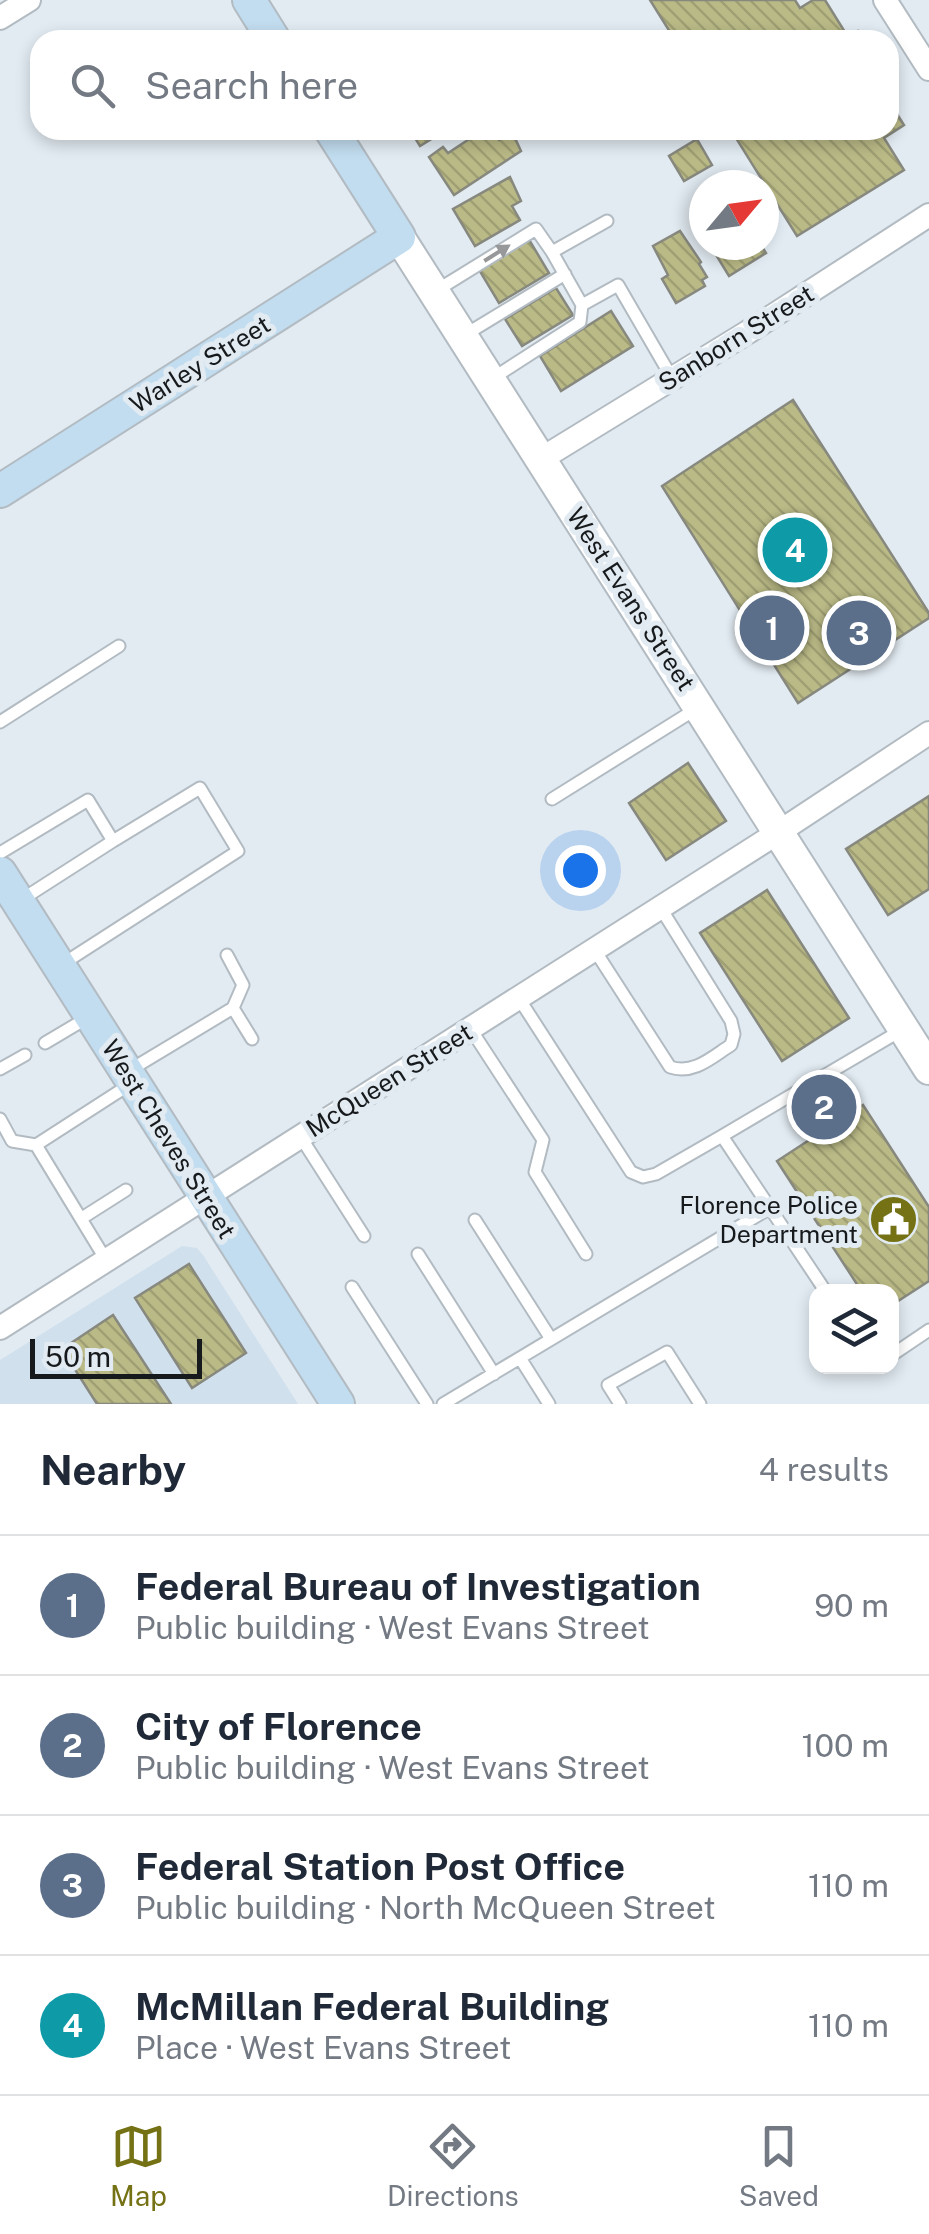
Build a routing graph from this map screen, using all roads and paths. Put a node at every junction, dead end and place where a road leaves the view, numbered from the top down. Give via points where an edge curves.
1 (29, 0) edge
2 (249, 0) edge
3 (892, 2) edge
4 (0, 18) edge
5 (268, 30) edge
6 (929, 70) edge
7 (338, 140) edge
8 (929, 215) edge
9 (607, 221) dead end
10 (399, 237) junction
11 (552, 252) junction
12 (565, 274) junction
13 (434, 292) junction
14 (582, 305) junction
15 (462, 336) junction
16 (672, 378) junction
17 (490, 380) junction
18 (541, 459) junction
19 (0, 491) edge
20 (119, 646) dead end
21 (700, 706) junction
22 (0, 722) edge
23 (929, 734) edge
24 (552, 799) dead end
25 (779, 832) junction
26 (113, 842) junction
27 (0, 853) edge
28 (0, 873) edge
29 (18, 902) junction
30 (660, 908) junction
31 (594, 949) junction
32 (226, 955) dead end
33 (59, 966) junction
34 (518, 998) junction
35 (233, 1008) junction
36 (90, 1016) junction
37 (470, 1028) junction
38 (904, 1029) junction
39 (252, 1039) dead end
40 (45, 1043) dead end
41 (24, 1055) dead end
42 (929, 1068) edge
43 (0, 1070) edge
44 (130, 1078) junction
45 (0, 1119) edge
46 (300, 1136) junction
47 (722, 1136) junction
48 (36, 1144) junction
49 (126, 1190) dead end
50 (206, 1197) junction
51 (770, 1208) junction
52 (82, 1218) junction
53 (475, 1220) dead end
54 (364, 1236) dead end
55 (418, 1254) dead end
56 (586, 1254) dead end
57 (106, 1260) junction
58 (821, 1284) edge
59 (352, 1287) dead end
60 (0, 1328) edge
61 (929, 1330) edge
62 (551, 1339) junction
63 (899, 1350) edge
64 (520, 1358) junction
65 (494, 1374) junction
66 (338, 1404) edge
67 (427, 1404) edge
68 (443, 1404) edge
69 (548, 1404) edge
70 (620, 1404) edge
71 (700, 1404) edge

1 - 4 street
2 - 5 main road
3 - 6 street
7 - 10 main road, West Evans Street
8 - 16 street, Sanborn Street
9 - 11 lane
10 - 13 street, West Evans Street
10 - 19 main road, Warley Street
11 - 12 lane
13 -> 11 lane via 536,229
12 - 14 lane
12 - 15 lane
13 - 15 street, West Evans Street
14 - 16 lane via 618,284
14 - 17 lane via 580,322
15 - 17 street, West Evans Street
16 - 18 street, Sanborn Street
17 - 18 street, West Evans Street
18 - 21 street, West Evans Street
20 - 22 lane
21 - 24 lane
21 - 25 street, West Evans Street
23 - 25 street, McQueen Street
25 - 30 street, McQueen Street
25 - 38 street, West Evans Street
26 - 27 lane via 88,800
26 - 29 lane
26 - 33 lane via 200,788 238,850
28 - 29 main road, West Cheves Street
29 - 33 main road, West Cheves Street
30 - 31 street, McQueen Street
30 - 31 lane via 732,1021 731,1044 694,1068 670,1068
31 - 34 street, McQueen Street
32 - 35 lane via 243,985
33 - 36 main road, West Cheves Street
34 - 37 street, McQueen Street
34 - 47 lane via 631,1172 656,1174
35 - 39 lane
35 - 44 lane
36 - 40 lane
36 - 44 main road, West Cheves Street
37 - 46 street, McQueen Street
37 - 56 lane via 543,1140 535,1172
38 - 42 street, West Evans Street
38 - 47 lane
41 - 43 lane
44 - 48 lane
44 - 50 main road, West Cheves Street
45 - 48 lane via 12,1141
46 - 50 street, McQueen Street
46 - 54 lane
47 - 51 lane
48 - 52 lane
49 - 52 lane
50 - 57 street, McQueen Street
50 - 66 main road, West Cheves Street
51 - 58 lane
51 - 62 lane
52 - 57 lane
53 - 62 lane
55 - 65 lane
57 - 60 street, McQueen Street
59 - 67 lane
61 - 63 lane
62 - 64 lane
64 - 65 lane
64 - 69 lane
65 - 68 lane
70 - 71 lane via 608,1385 667,1352

